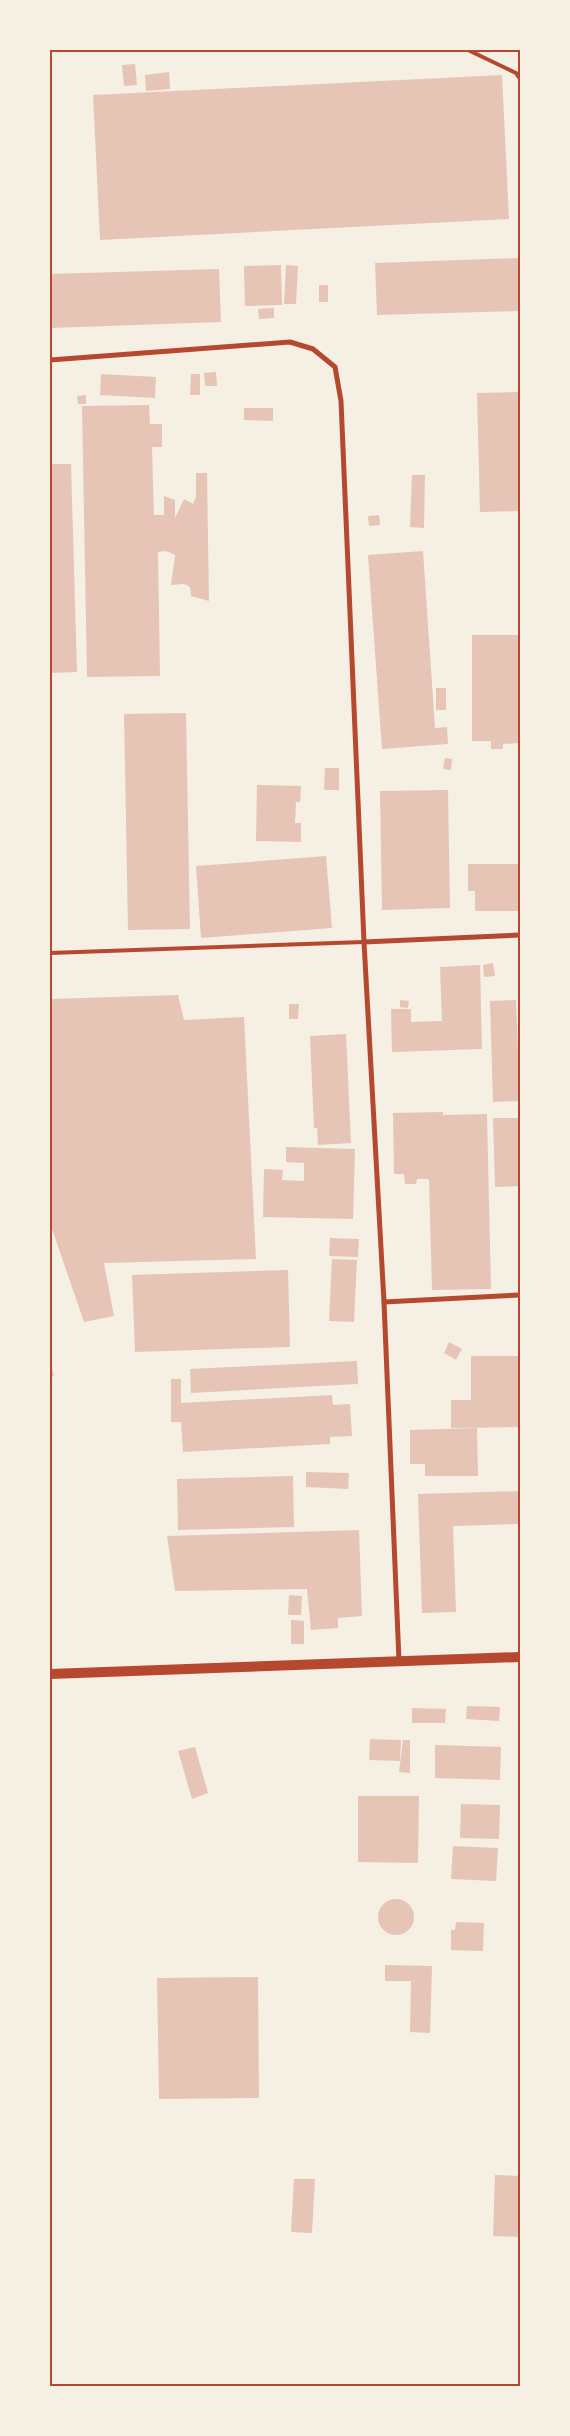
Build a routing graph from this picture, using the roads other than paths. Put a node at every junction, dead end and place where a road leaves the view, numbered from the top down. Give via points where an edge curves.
1 (468, 50) edge
2 (520, 79) edge
3 (50, 360) edge
4 (520, 935) edge
5 (364, 942) junction
6 (50, 953) edge
7 (520, 1295) edge
8 (384, 1302) junction
9 (520, 1657) edge
10 (399, 1662) junction
11 (50, 1674) edge

1 - 2 lane via 516,73
3 - 5 street via 290,342 313,349 335,367 341,401
4 - 5 street
5 - 6 lane
5 - 8 street
7 - 8 street
8 - 10 street
9 - 10 main road
10 - 11 main road

